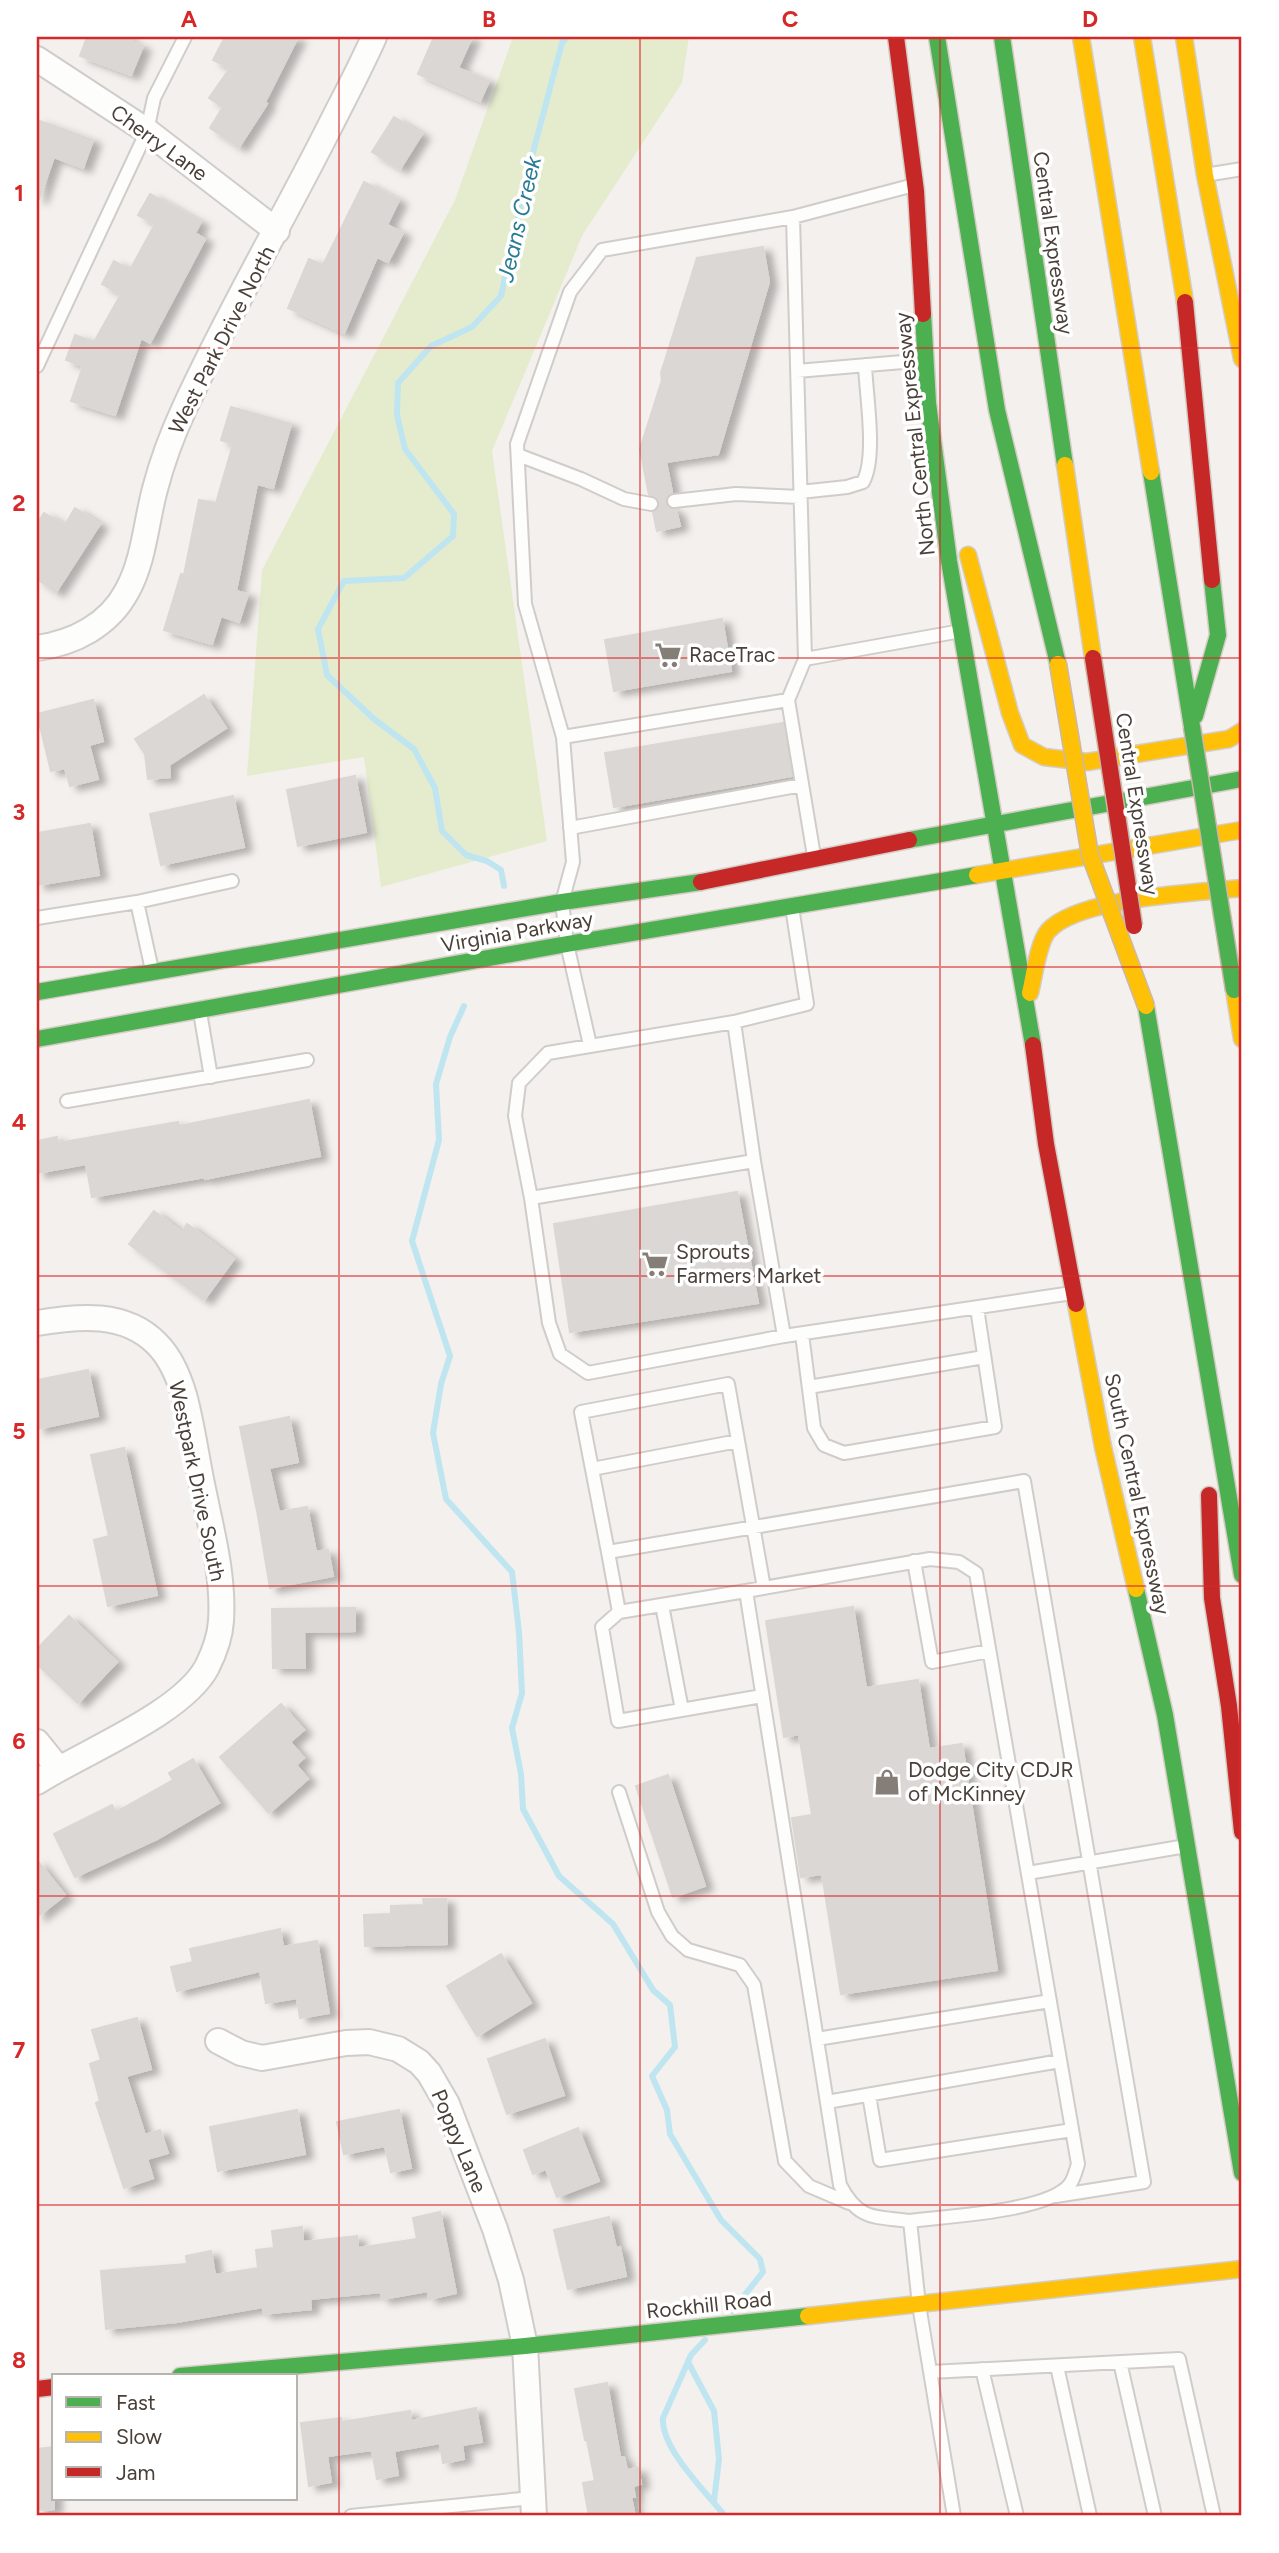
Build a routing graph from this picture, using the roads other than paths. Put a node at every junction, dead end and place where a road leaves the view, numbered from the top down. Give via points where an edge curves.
1 (186, 37) edge
2 (374, 37) edge
3 (896, 37) edge
4 (937, 37) edge
5 (1002, 37) edge
6 (1081, 37) edge
7 (1142, 37) edge
8 (1184, 37) edge
9 (37, 59) edge
10 (147, 131) junction
11 (1242, 169) edge
12 (1205, 175) junction
13 (915, 185) junction
14 (793, 217) junction
15 (277, 231) junction
16 (1242, 356) edge
17 (926, 360) junction
18 (864, 365) junction
19 (37, 366) edge
20 (797, 370) junction
21 (928, 403) junction
22 (518, 455) junction
23 (800, 494) junction
24 (674, 501) dead end
25 (651, 504) dead end
26 (962, 631) junction
27 (37, 648) edge
28 (805, 659) junction
29 (789, 699) junction
30 (1192, 727) junction
31 (1242, 731) edge
32 (563, 737) junction
33 (1242, 779) edge
34 (802, 785) junction
35 (997, 824) junction
36 (570, 828) junction
37 (1242, 830) edge
38 (815, 860) junction
39 (1004, 869) junction
40 (232, 881) dead end
41 (1242, 888) edge
42 (137, 902) junction
43 (562, 902) junction
44 (792, 907) junction
45 (37, 918) edge
46 (568, 944) junction
47 (153, 972) junction
48 (37, 992) edge
49 (1027, 1002) junction
50 (1146, 1006) junction
51 (200, 1012) junction
52 (734, 1022) junction
53 (37, 1039) edge
54 (1242, 1040) edge
55 (590, 1045) junction
56 (307, 1060) dead end
57 (211, 1077) junction
58 (68, 1101) dead end
59 (754, 1161) junction
60 (531, 1198) junction
61 (1075, 1293) junction
62 (976, 1308) junction
63 (37, 1323) edge
64 (802, 1334) junction
65 (784, 1336) junction
66 (1206, 1356) junction
67 (984, 1357) junction
68 (809, 1387) junction
69 (738, 1441) junction
70 (592, 1469) junction
71 (753, 1527) junction
72 (608, 1552) junction
73 (914, 1561) junction
74 (1242, 1575) edge
75 (764, 1588) junction
76 (746, 1591) junction
77 (662, 1605) junction
78 (619, 1612) junction
79 (989, 1651) junction
80 (762, 1696) junction
81 (682, 1710) junction
82 (37, 1742) edge
83 (58, 1768) junction
84 (37, 1782) edge
85 (619, 1791) dead end
86 (1242, 1832) edge
87 (1187, 1846) junction
88 (1090, 1862) junction
89 (1028, 1872) junction
90 (1050, 2001) junction
91 (817, 2039) junction
92 (218, 2041) dead end
93 (1060, 2061) junction
94 (869, 2095) junction
95 (827, 2102) junction
96 (1072, 2130) junction
97 (1242, 2172) edge
98 (1056, 2196) junction
99 (849, 2203) junction
100 (910, 2221) junction
101 (1242, 2269) edge
102 (919, 2305) junction
103 (525, 2346) junction
104 (1119, 2362) junction
105 (1057, 2366) junction
106 (982, 2369) junction
107 (930, 2372) junction
108 (203, 2374) edge
109 (533, 2507) edge
110 (351, 2516) edge
111 (954, 2516) edge
112 (1017, 2516) edge
113 (1090, 2516) edge
114 (1155, 2516) edge
115 (1214, 2516) edge

1 - 10 lane via 153,98
2 - 15 street, West Park Drive North
3 - 13 main road, North Central Expressway
4 - 50 main road, bridge via 997,410 1058,664 1090,855
5 - 50 main road, Central Expressway, bridge
6 - 30 main road
7 - 30 main road via 1183,287 1218,635
8 - 12 main road
9 - 10 street, Cherry Lane
10 - 15 street, Cherry Lane
10 - 19 lane
11 - 12 lane
12 - 16 main road
13 - 14 lane
13 - 17 main road, North Central Expressway
14 - 20 lane
14 - 22 lane via 602,250 570,292 517,444
15 - 27 street, West Park Drive North via 182,413 127,592 86,632 68,642
17 - 18 lane
17 - 21 main road, North Central Expressway
18 - 20 lane
18 - 23 lane via 869,472 863,482 848,487
20 - 23 lane
21 - 26 main road, North Central Expressway
21 - 31 main road via 1022,745 1044,757 1087,762 1229,739
22 - 25 lane via 624,499
22 - 32 lane via 525,604
23 - 24 lane via 736,494
23 - 28 lane
26 - 28 lane
26 - 35 main road, North Central Expressway
28 - 29 lane
29 - 32 lane
29 - 34 lane
30 - 54 main road, bridge
32 - 36 lane
33 - 35 main road, Virginia Parkway
34 - 36 lane
34 - 38 lane
35 - 38 main road, Virginia Parkway
35 - 39 main road, South Central Expressway
36 - 43 lane via 573,862
37 - 39 main road, Virginia Parkway
38 - 43 main road, Virginia Parkway via 686,885
39 - 44 main road, Virginia Parkway
39 - 49 main road, South Central Expressway
40 - 42 lane
41 - 49 main road via 1096,906 1065,918 1048,931
42 - 45 lane
42 - 47 lane
43 - 46 lane
43 - 47 main road, Virginia Parkway
44 - 46 main road, Virginia Parkway
44 - 52 lane via 807,1004
46 - 51 main road, Virginia Parkway
46 - 55 lane
47 - 48 main road, Virginia Parkway
49 - 61 main road, South Central Expressway via 1046,1144
50 - 66 main road, Central Expressway
51 - 53 main road, Virginia Parkway
51 - 57 lane
52 - 55 lane
52 - 59 lane
55 - 60 lane via 548,1053 519,1083 515,1116
56 - 57 lane
57 - 58 lane
59 - 60 lane
59 - 65 lane
60 - 65 lane via 549,1323 560,1354 588,1373
61 - 62 lane
61 - 87 main road, South Central Expressway via 1103,1447 1165,1716
62 - 64 lane
62 - 67 lane
63 - 83 street, Westpark Drive South via 88,1317 116,1320 138,1329 170,1361 184,1395 219,1577 221,1622 216,1647 192,1687 151,1718
64 - 65 lane
64 - 68 lane
66 - 74 main road, Central Expressway
66 - 86 main road via 1212,1598
67 - 68 lane
67 - 68 lane via 995,1427 967,1432 844,1453 824,1445 814,1428
69 - 70 lane
69 - 70 lane via 728,1384 648,1399 581,1412
69 - 71 lane
70 - 72 lane
71 - 72 lane
71 - 75 lane
71 - 88 lane via 1024,1480
72 - 78 lane
73 - 75 lane
73 - 79 lane via 959,1562 976,1573
73 - 79 lane via 932,1661
75 - 76 lane
76 - 77 lane
76 - 80 lane
77 - 78 lane
77 - 81 lane
78 - 81 lane via 602,1627 618,1721
79 - 89 lane
80 - 81 lane
80 - 91 lane
82 - 83 street
83 - 84 street, Westpark Drive South
85 - 99 lane via 658,1912 672,1936 688,1950 740,1965 754,1985 785,2161 809,2186
87 - 88 lane
87 - 97 main road, South Central Expressway
88 - 89 lane
88 - 98 lane via 1144,2182
89 - 90 lane
90 - 91 lane
90 - 93 lane
91 - 95 lane
92 - 103 street, Poppy Lane via 261,2058 369,2042 398,2049 419,2062 447,2104 495,2229
93 - 94 lane
93 - 96 lane
94 - 95 lane
94 - 96 lane via 880,2160
95 - 99 lane via 840,2185
96 - 98 lane via 1078,2164 1070,2184
98 - 100 lane via 1035,2204
99 - 100 lane via 862,2214
100 - 102 lane
101 - 102 main road, Rockhill Road
102 - 103 main road, Rockhill Road
102 - 107 lane
103 - 108 main road, Rockhill Road
103 - 109 street, Poppy Lane
104 - 105 lane
104 - 114 lane
104 - 115 lane via 1180,2359
105 - 106 lane
105 - 113 lane
106 - 107 lane
106 - 112 lane
107 - 111 lane
109 - 110 lane

